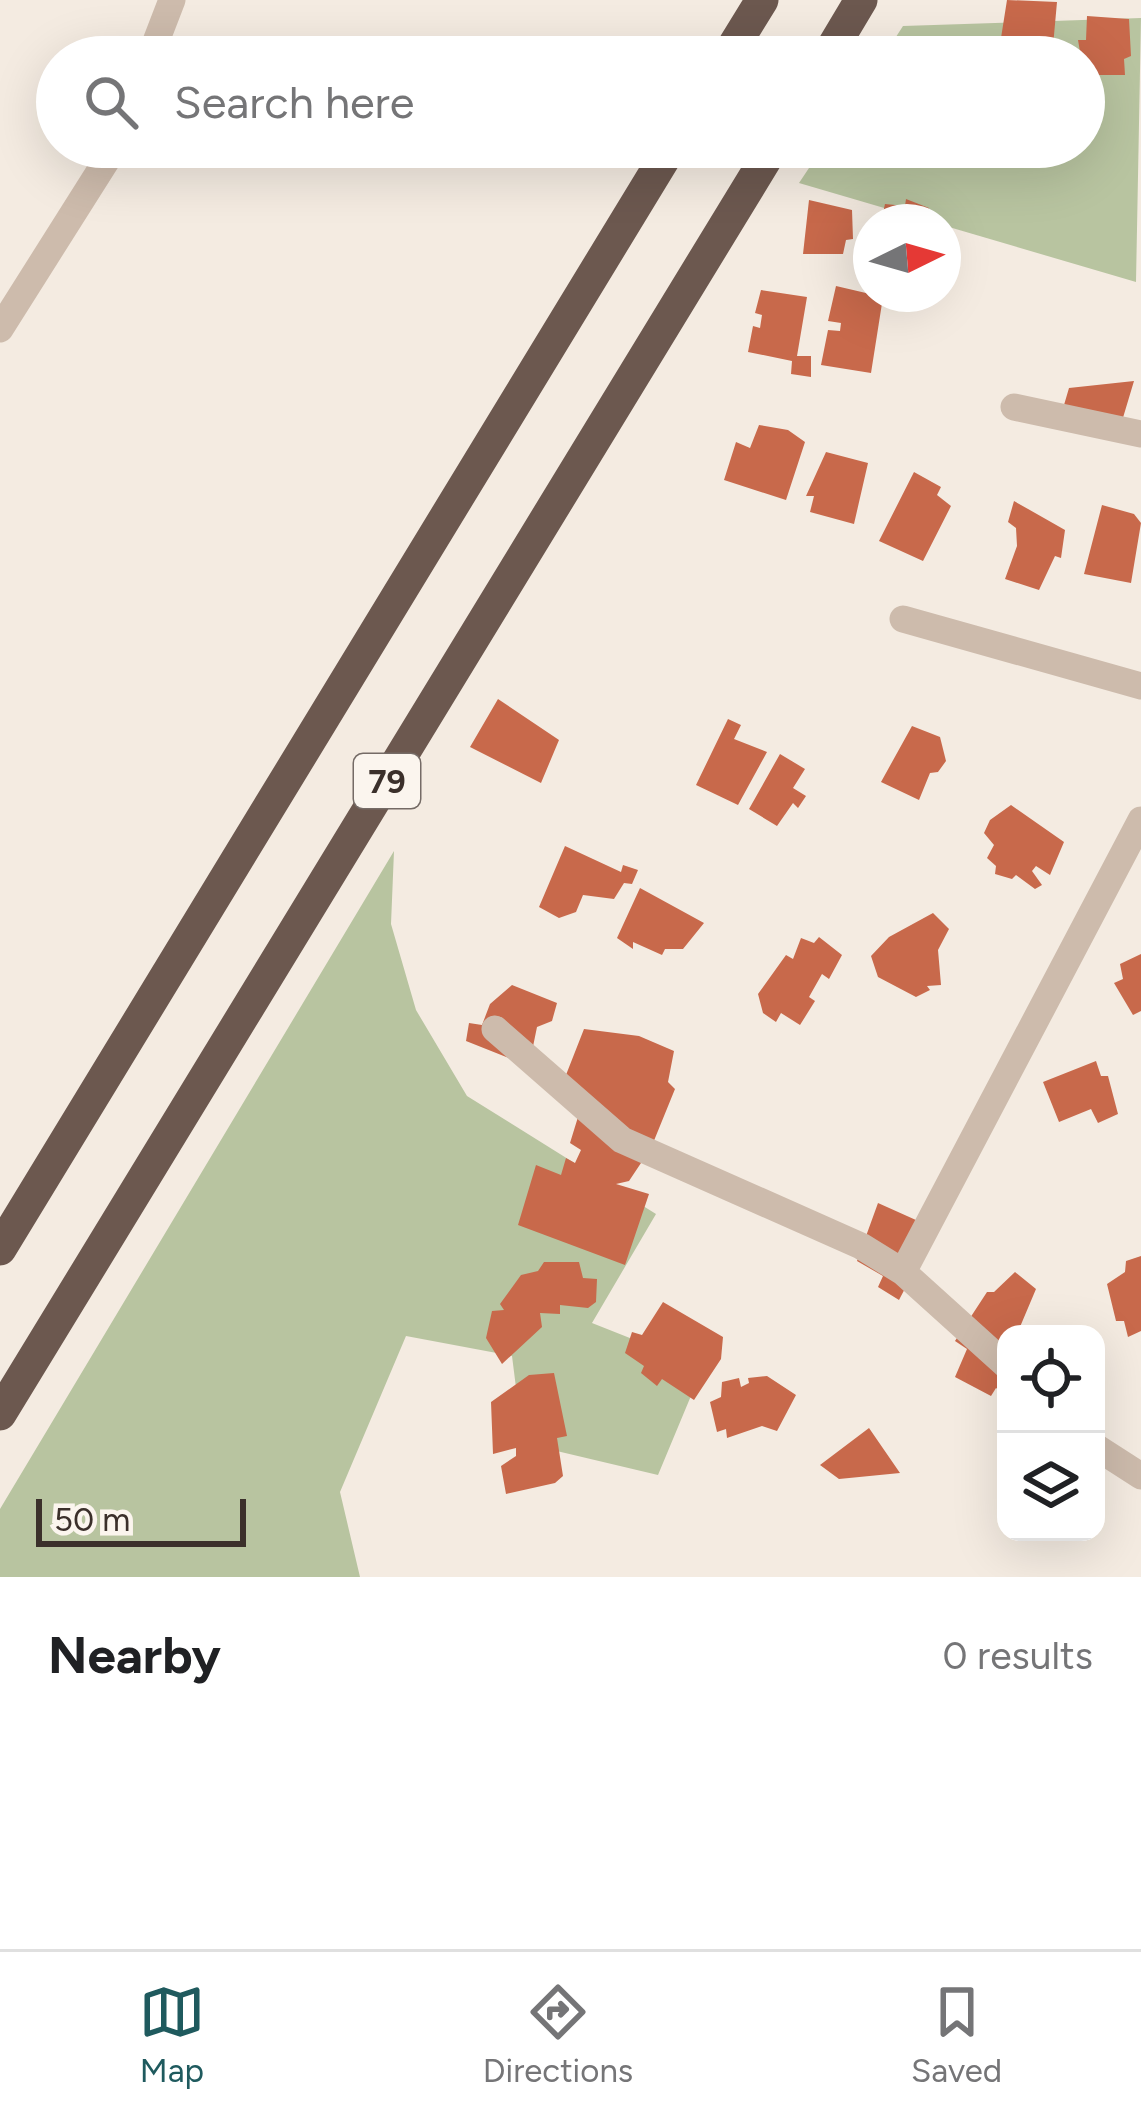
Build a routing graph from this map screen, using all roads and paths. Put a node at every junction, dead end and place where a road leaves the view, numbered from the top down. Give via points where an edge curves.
1 (172, 0) edge
2 (762, 0) edge
3 (861, 0) edge
4 (158, 36) edge
5 (740, 36) edge
6 (840, 36) edge
7 (103, 168) edge
8 (658, 168) edge
9 (759, 168) edge
10 (0, 329) edge
11 (1014, 407) dead end
12 (1141, 434) edge
13 (903, 619) dead end
14 (1141, 686) edge
15 (1141, 820) edge
16 (495, 1029) dead end
17 (0, 1250) edge
18 (903, 1272) junction
19 (997, 1357) edge
20 (0, 1414) edge
21 (1105, 1453) edge
22 (1141, 1476) edge

1 - 4 street
2 - 5 highway
3 - 6 highway
7 - 10 street
8 - 17 highway, 79
9 - 20 highway, 79
11 - 12 street
13 - 14 street
15 - 18 street
16 - 18 street via 622,1140
18 - 19 street
21 - 22 street

